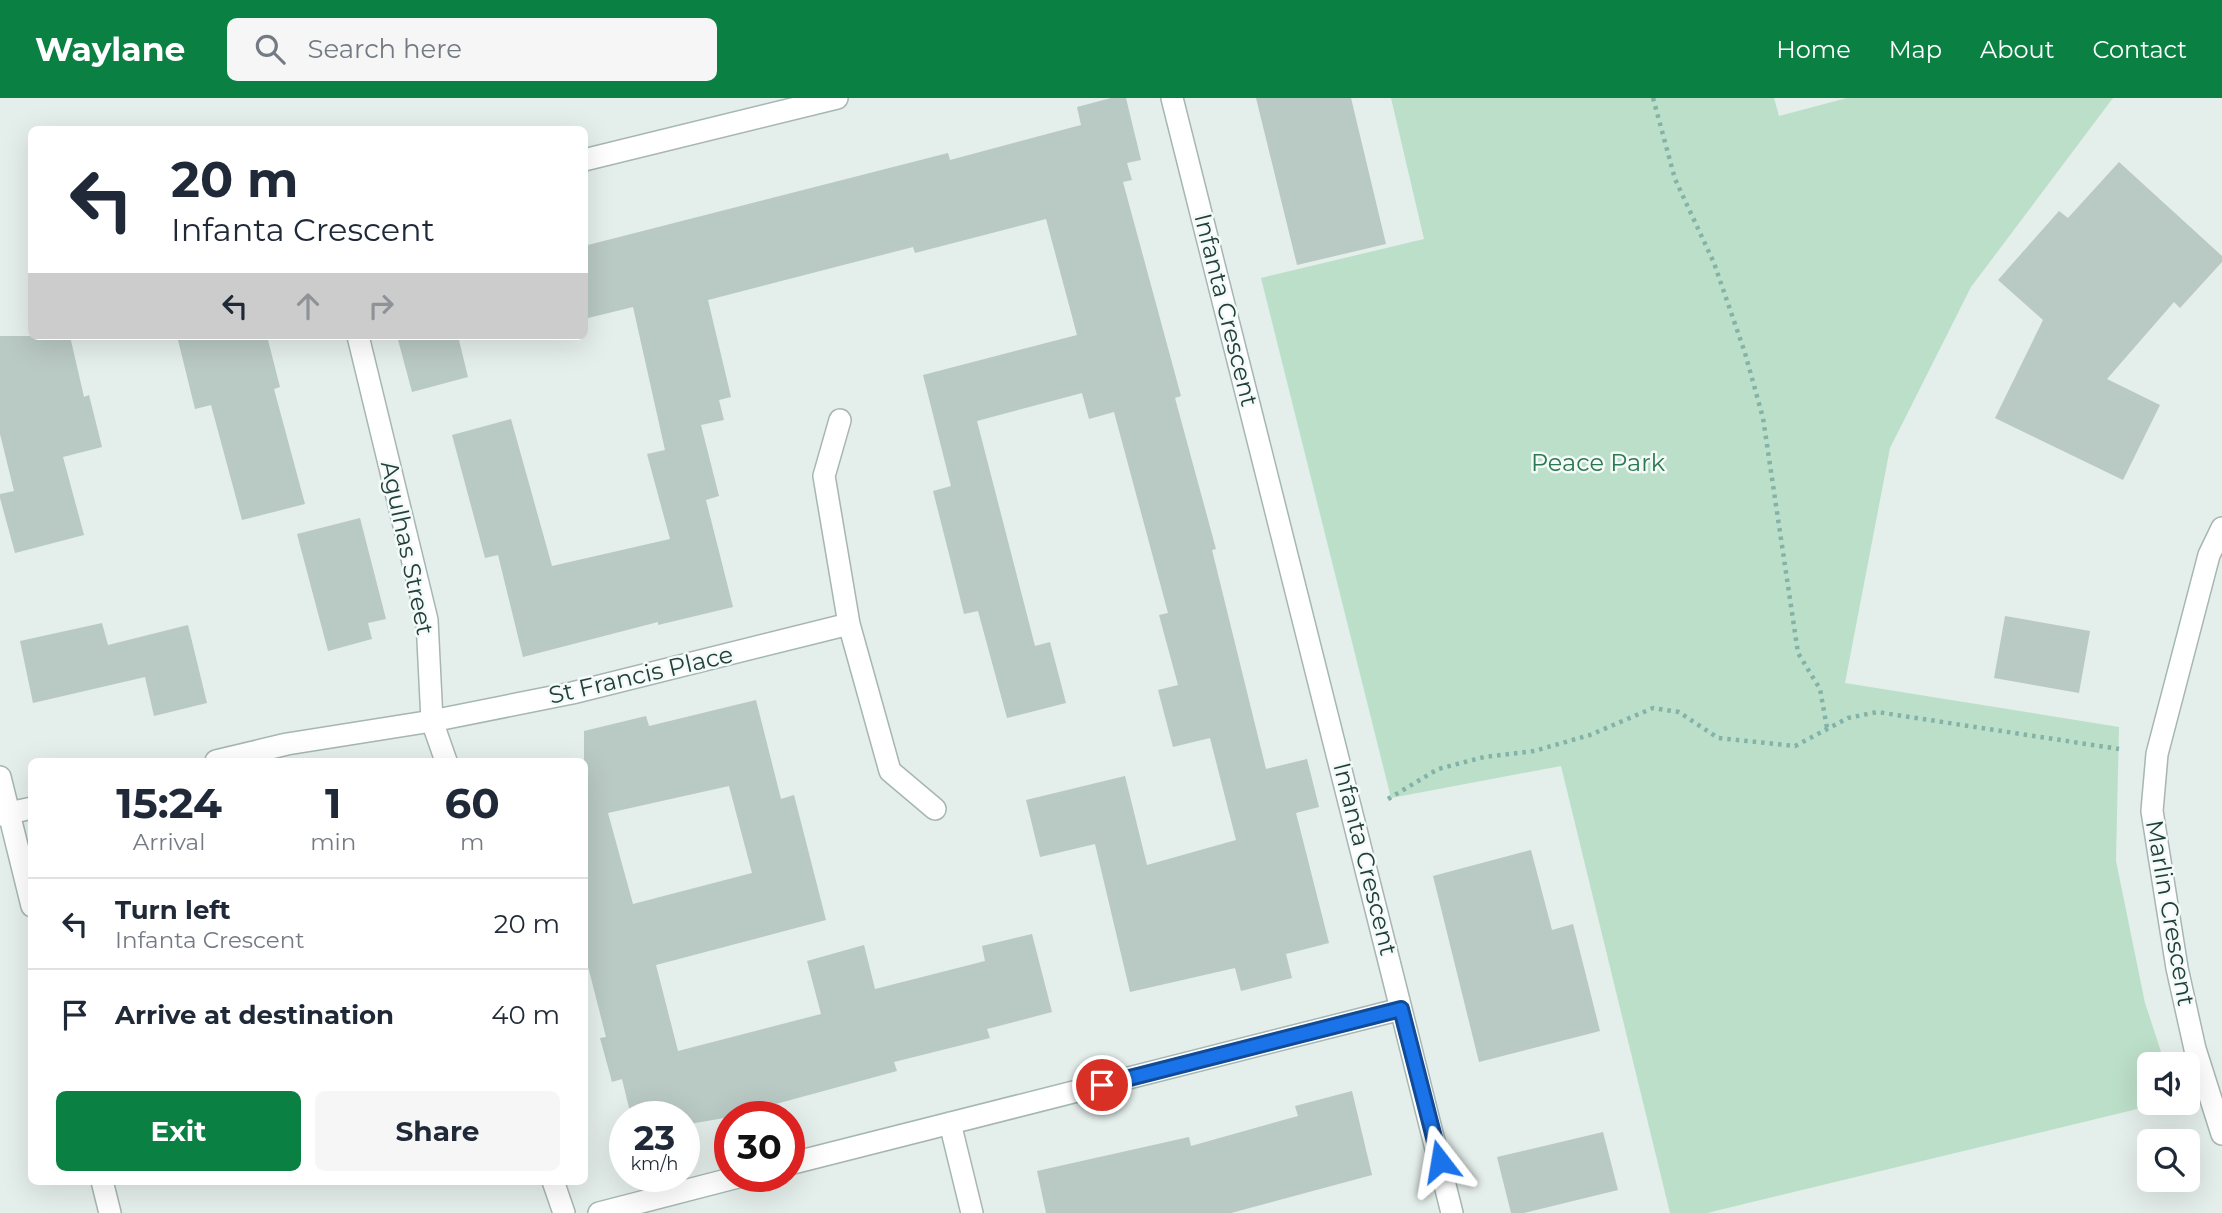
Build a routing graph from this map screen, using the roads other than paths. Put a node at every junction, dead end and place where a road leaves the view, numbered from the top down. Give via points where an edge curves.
1 (837, 98) edge
2 (1172, 98) edge
3 (588, 159) edge
4 (359, 340) edge
5 (840, 419) dead end
6 (2222, 528) edge
7 (849, 624) junction
8 (432, 721) junction
9 (229, 758) edge
10 (445, 758) edge
11 (0, 777) edge
12 (28, 808) edge
13 (936, 809) dead end
14 (4, 814) edge
15 (28, 893) edge
16 (1401, 1009) junction
17 (950, 1123) junction
18 (2222, 1134) edge
19 (805, 1160) edge
20 (714, 1183) edge
21 (103, 1185) edge
22 (554, 1185) edge
23 (110, 1213) edge
24 (564, 1213) edge
25 (599, 1213) edge
26 (972, 1213) edge
27 (1452, 1213) edge

1 - 3 street
2 - 16 street, Infanta Crescent
4 - 8 street, Agulhas Street via 427,620
5 - 7 street via 824,476
6 - 18 street, Marlin Crescent via 2209,555 2157,754 2152,811 2177,968 2195,1049
7 - 8 street, St Francis Place via 572,693
7 - 13 street via 890,771
8 - 9 street, St Francis Place
8 - 10 street, Agulhas Street
11 - 14 street
12 - 14 street
14 - 15 street
16 - 17 street
16 - 27 street, Infanta Crescent
17 - 19 street
17 - 26 street
20 - 25 street
21 - 23 street
22 - 24 street

